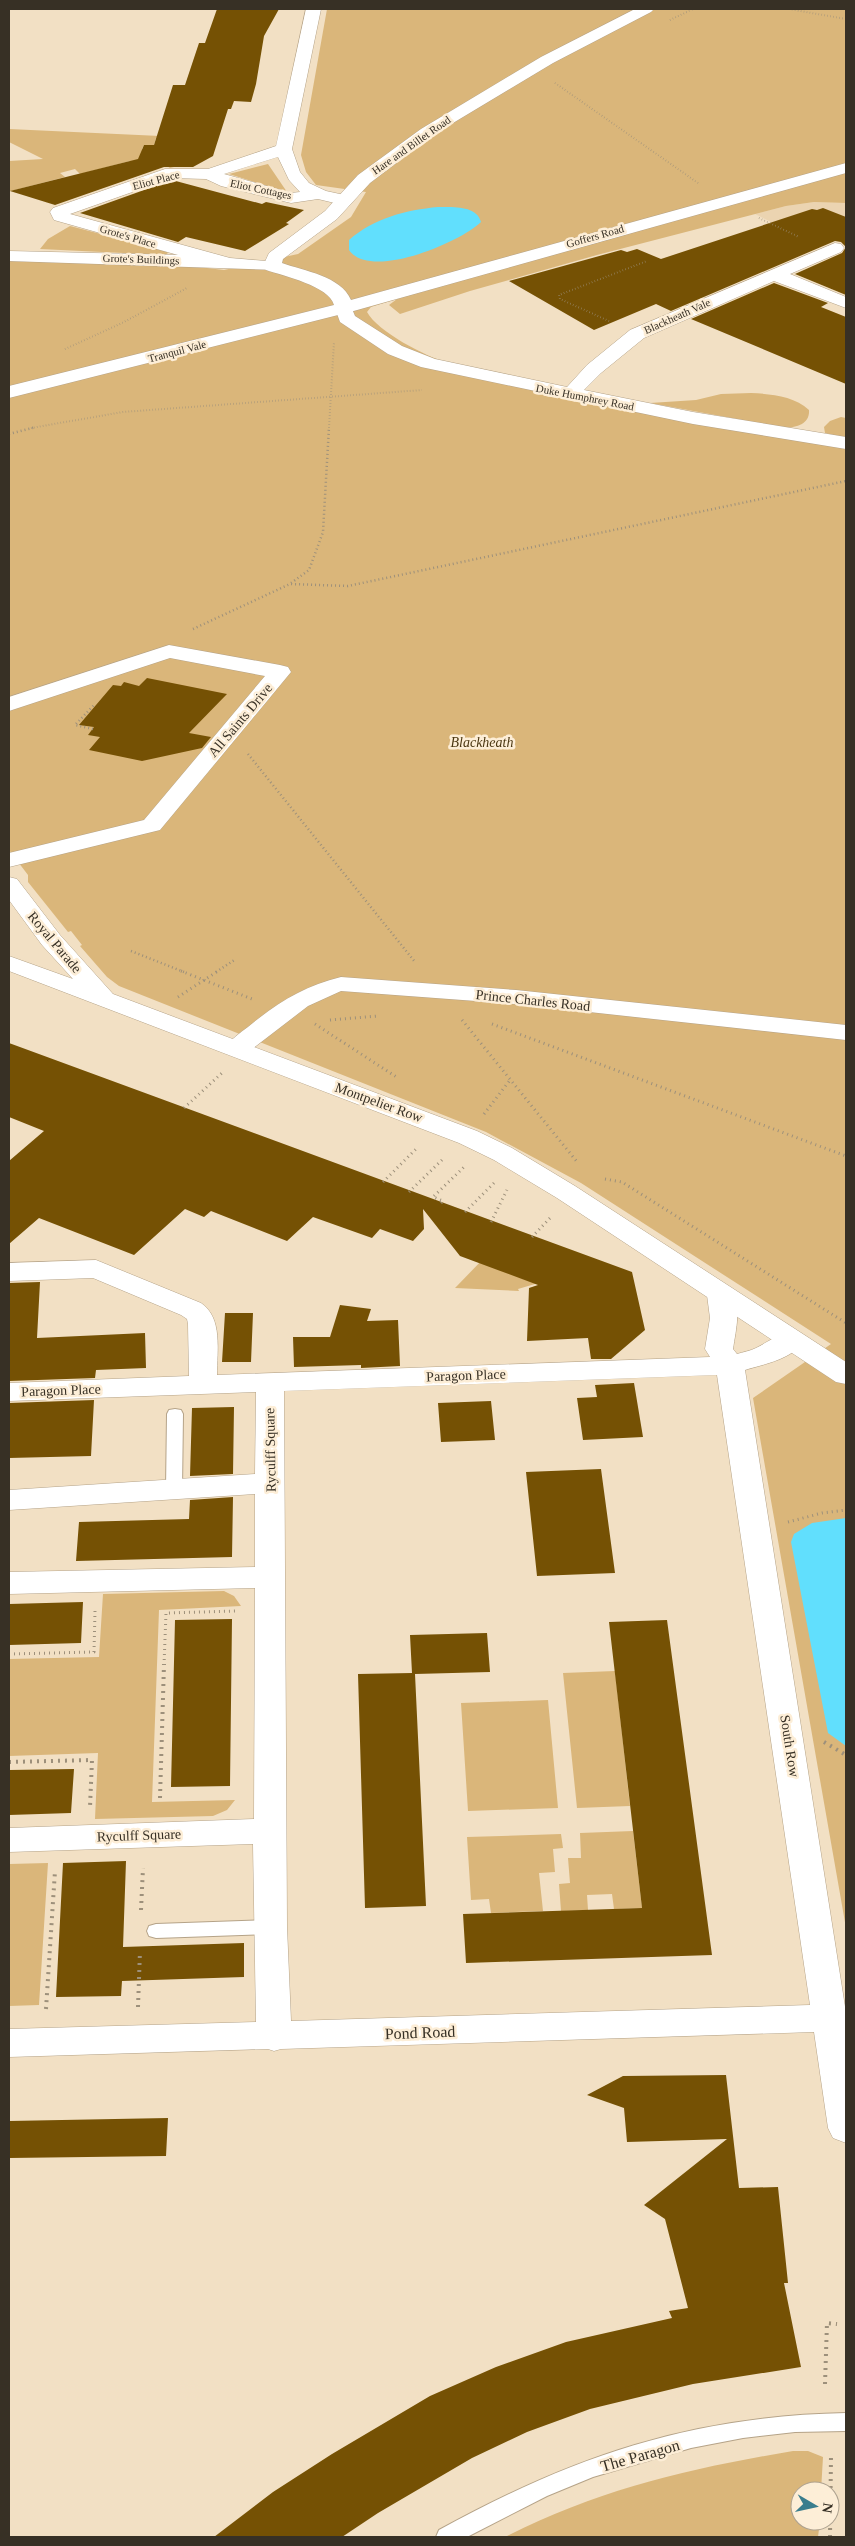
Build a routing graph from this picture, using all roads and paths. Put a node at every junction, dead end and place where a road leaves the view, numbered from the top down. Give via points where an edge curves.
1 (313, 9) edge
2 (646, 9) edge
3 (692, 9) edge
4 (789, 9) edge
5 (846, 19) edge
6 (666, 21) dead end
7 (563, 78) dead end
8 (284, 149) junction
9 (846, 168) edge
10 (208, 174) junction
11 (706, 188) dead end
12 (315, 195) junction
13 (343, 200) junction
14 (59, 212) joint
15 (755, 216) dead end
16 (780, 228) dead end
17 (835, 248) dead end
18 (9, 256) edge
19 (647, 261) dead end
20 (229, 263) junction
21 (272, 266) junction
22 (774, 274) junction
23 (189, 287) dead end
24 (846, 304) edge
25 (344, 308) junction
26 (640, 333) junction
27 (334, 339) dead end
28 (63, 350) dead end
29 (431, 389) dead end
30 (9, 392) edge
31 (570, 394) junction
32 (333, 397) junction
33 (9, 434) edge
34 (846, 443) edge
35 (846, 481) edge
36 (290, 584) junction
37 (184, 632) dead end
38 (100, 698) dead end
39 (9, 704) edge
40 (93, 729) dead end
41 (244, 748) dead end
42 (9, 860) edge
43 (9, 884) edge
44 (131, 951) dead end
45 (236, 959) dead end
46 (9, 962) edge
47 (416, 962) dead end
48 (203, 980) junction
49 (104, 997) junction
50 (176, 998) dead end
51 (260, 1002) dead end
52 (460, 1018) dead end
53 (311, 1021) dead end
54 (492, 1024) dead end
55 (846, 1033) edge
56 (233, 1058) junction
57 (402, 1080) dead end
58 (510, 1080) junction
59 (184, 1108) dead end
60 (483, 1115) dead end
61 (425, 1132) junction
62 (447, 1154) dead end
63 (846, 1156) edge
64 (466, 1164) dead end
65 (581, 1166) dead end
66 (500, 1178) dead end
67 (597, 1178) dead end
68 (383, 1182) dead end
69 (513, 1186) dead end
70 (409, 1192) dead end
71 (441, 1203) dead end
72 (466, 1212) dead end
73 (554, 1214) dead end
74 (491, 1222) dead end
75 (532, 1236) dead end
76 (9, 1272) edge
77 (721, 1295) junction
78 (846, 1322) edge
79 (791, 1340) junction
80 (730, 1366) junction
81 (846, 1375) edge
82 (270, 1383) junction
83 (203, 1385) junction
84 (9, 1392) edge
85 (175, 1414) dead end
86 (271, 1483) junction
87 (174, 1489) junction
88 (9, 1500) edge
89 (846, 1510) edge
90 (781, 1524) dead end
91 (269, 1577) junction
92 (96, 1581) junction
93 (9, 1583) edge
94 (269, 1610) junction
95 (9, 1654) edge
96 (9, 1762) edge
97 (160, 1798) dead end
98 (270, 1831) junction
99 (89, 1837) junction
100 (57, 1838) junction
101 (9, 1840) edge
102 (270, 1927) junction
103 (156, 1931) dead end
104 (46, 2012) dead end
105 (831, 2018) junction
106 (274, 2037) junction
107 (9, 2043) edge
108 (846, 2128) edge
109 (837, 2324) dead end
110 (825, 2384) dead end
111 (846, 2422) edge
112 (831, 2456) dead end
113 (447, 2537) edge
114 (830, 2537) edge

1 - 8 street
2 - 13 street, Hare and Billet Road via 547,60 461,110 396,153
3 - 6 path
4 - 5 path
7 - 11 path via 554,83
8 - 10 street, Eliot Place
8 - 12 street via 296,177
9 - 25 street, Goffers Road
10 - 12 street, Eliot Cottages via 291,198
10 - 14 street, Eliot Place via 171,173
12 - 13 street
13 - 21 street, Hare and Billet Road via 331,215 275,257
14 - 20 street, Grote's Place via 60,216 72,220
15 - 16 path
17 - 22 street, Blackheath Vale
18 - 20 street, Grote's Buildings
19 - 26 path via 559,296
20 - 21 street, Grote's Buildings
21 - 25 street via 331,290 340,296
22 - 24 street
22 - 26 street, Blackheath Vale
23 - 28 path
25 - 30 street, Tranquil Vale
25 - 31 street, Duke Humphrey Road via 346,318 379,341 411,357
26 - 31 street, Blackheath Vale via 594,369
27 - 32 path
29 - 32 path
31 - 34 street, Duke Humphrey Road
32 - 33 path via 123,412
32 - 36 path via 323,532 309,570
35 - 36 path via 348,586
36 - 37 path
38 - 40 path via 76,725
39 - 42 street, All Saints Drive via 169,651 280,672 152,825
41 - 47 path
43 - 49 street, Royal Parade via 51,940
44 - 48 path
45 - 48 path
46 - 49 street, Montpelier Row
48 - 50 path
48 - 51 path
49 - 56 street, Montpelier Row
52 - 58 path
53 - 57 path
54 - 63 path
55 - 56 street, Prince Charles Road via 506,996 341,984 309,995
56 - 59 path
56 - 61 street, Montpelier Row
58 - 60 path
58 - 65 path
61 - 68 path
61 - 77 street, Montpelier Row via 477,1141 526,1168
62 - 70 path
64 - 71 path via 433,1197 444,1201
66 - 72 path
67 - 78 path via 622,1182
69 - 74 path via 503,1194
73 - 75 path
76 - 83 street via 96,1268 191,1308 200,1315 202,1324
77 - 79 street, Montpelier Row
77 - 80 street, South Row via 724,1318 719,1349
79 - 80 street via 765,1355
79 - 81 street, Montpelier Row
80 - 82 street, Paragon Place
80 - 105 street, South Row via 758,1530
82 - 83 street, Paragon Place
82 - 86 street, Ryculff Square
83 - 84 street, Paragon Place
85 - 87 lane
86 - 87 street
86 - 91 street, Ryculff Square
87 - 88 street
89 - 90 path
91 - 92 street
91 - 94 street, Ryculff Square
92 - 93 street
92 - 95 path via 94,1652
94 - 97 path via 166,1613
94 - 98 street, Ryculff Square
96 - 99 path via 92,1760
98 - 99 street, Ryculff Square
98 - 102 street, Ryculff Square
99 - 100 street, Ryculff Square
100 - 101 street, Ryculff Square
100 - 104 path
102 - 103 lane
102 - 106 street, Ryculff Square
105 - 106 street, Pond Road
105 - 108 street, South Row
106 - 107 street, Pond Road
109 - 110 path via 827,2323
111 - 113 lane, The Paragon via 790,2422 716,2434 636,2453 577,2474 490,2512
112 - 114 path

